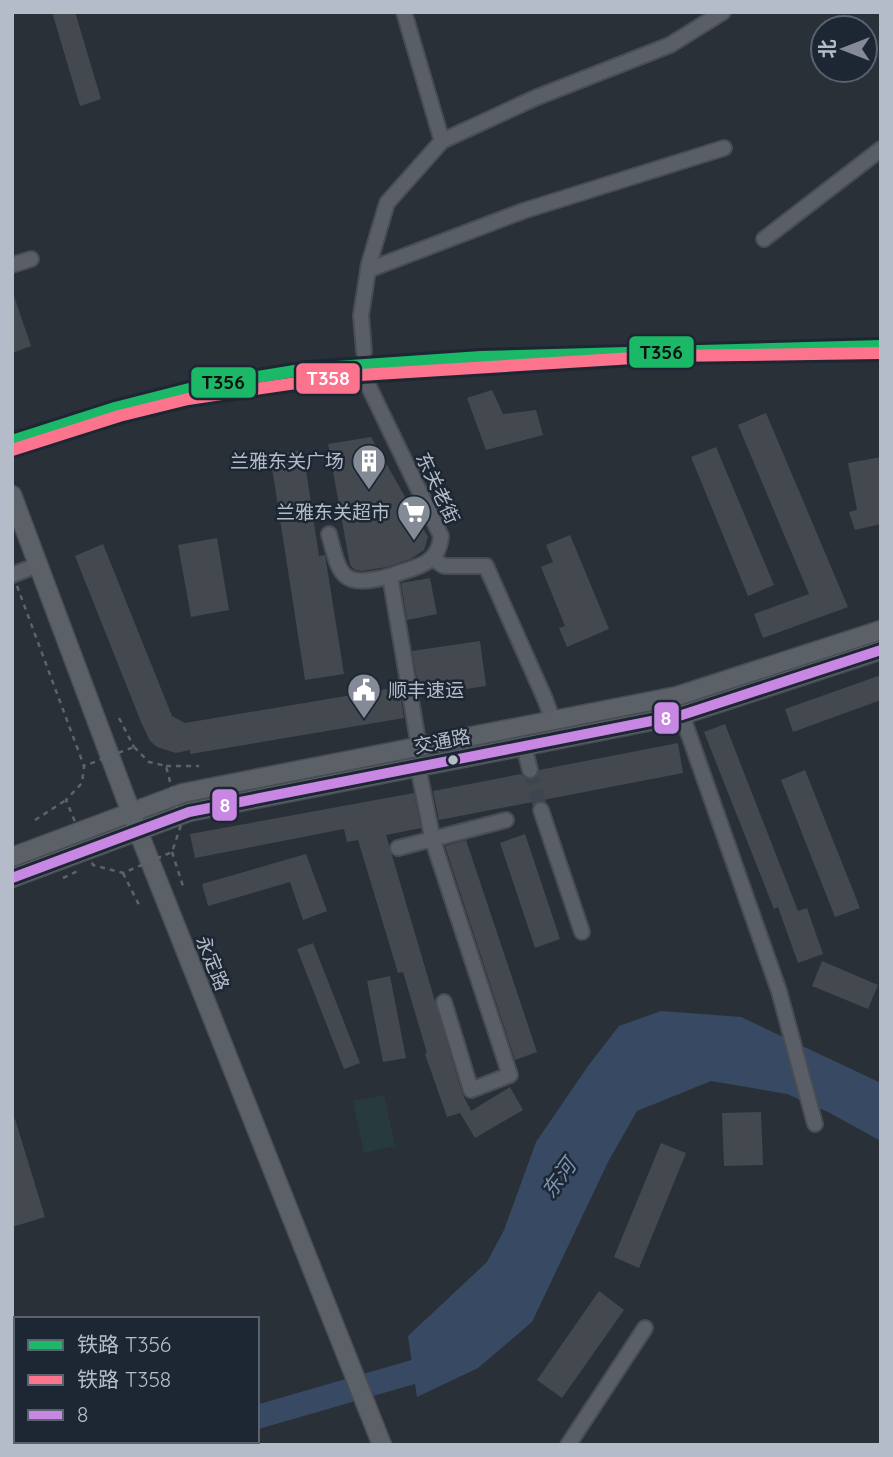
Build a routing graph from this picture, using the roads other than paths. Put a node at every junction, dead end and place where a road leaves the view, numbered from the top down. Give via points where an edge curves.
1 (404, 12) edge
2 (723, 12) edge
3 (442, 141) junction
4 (724, 148) dead end
5 (881, 149) edge
6 (764, 239) dead end
7 (31, 259) dead end
8 (12, 265) edge
9 (368, 270) junction
10 (364, 352) tunnel mouth
11 (369, 387) tunnel mouth
12 (12, 495) edge
13 (329, 534) dead end
14 (433, 559) junction
15 (38, 565) junction
16 (390, 576) junction
17 (15, 580) edge
18 (881, 629) edge
19 (881, 650) edge
20 (682, 715) junction
21 (552, 721) junction
22 (524, 746) junction
23 (419, 747) junction
24 (418, 767) junction
25 (530, 770) tunnel mouth
26 (541, 810) tunnel mouth
27 (131, 812) junction
28 (506, 820) dead end
29 (138, 831) junction
30 (433, 841) junction
31 (398, 848) dead end
32 (12, 857) edge
33 (12, 878) edge
34 (582, 932) dead end
35 (444, 1002) dead end
36 (815, 1124) dead end
37 (645, 1328) dead end
38 (381, 1442) edge
39 (568, 1445) edge

1 - 3 street
2 - 3 street via 670,44
3 - 9 street via 387,203
4 - 9 street via 523,211
5 - 6 street
7 - 8 street
9 - 10 street via 361,314
11 - 14 street, 东关老街 via 441,536 440,550
12 - 15 main road, 永定路
13 - 16 street via 338,570 345,577 371,581
14 - 16 street
14 - 21 street via 444,565 486,566
15 - 17 street
15 - 27 main road, 永定路
16 - 23 street
18 - 21 main road, 交通路 via 677,696
19 - 20 main road, 交通路
20 - 22 main road, 交通路
20 - 36 street via 779,991
21 - 23 main road, 交通路
22 - 24 main road, 交通路
22 - 25 street
23 - 27 main road, 交通路 via 183,793
24 - 29 main road, 交通路 via 189,812
24 - 30 street
26 - 34 street
27 - 29 main road, 永定路
27 - 32 main road, 交通路
28 - 30 street
29 - 33 main road, 交通路
29 - 38 main road, 永定路
30 - 31 street
30 - 35 street via 510,1075 471,1090
37 - 39 street

